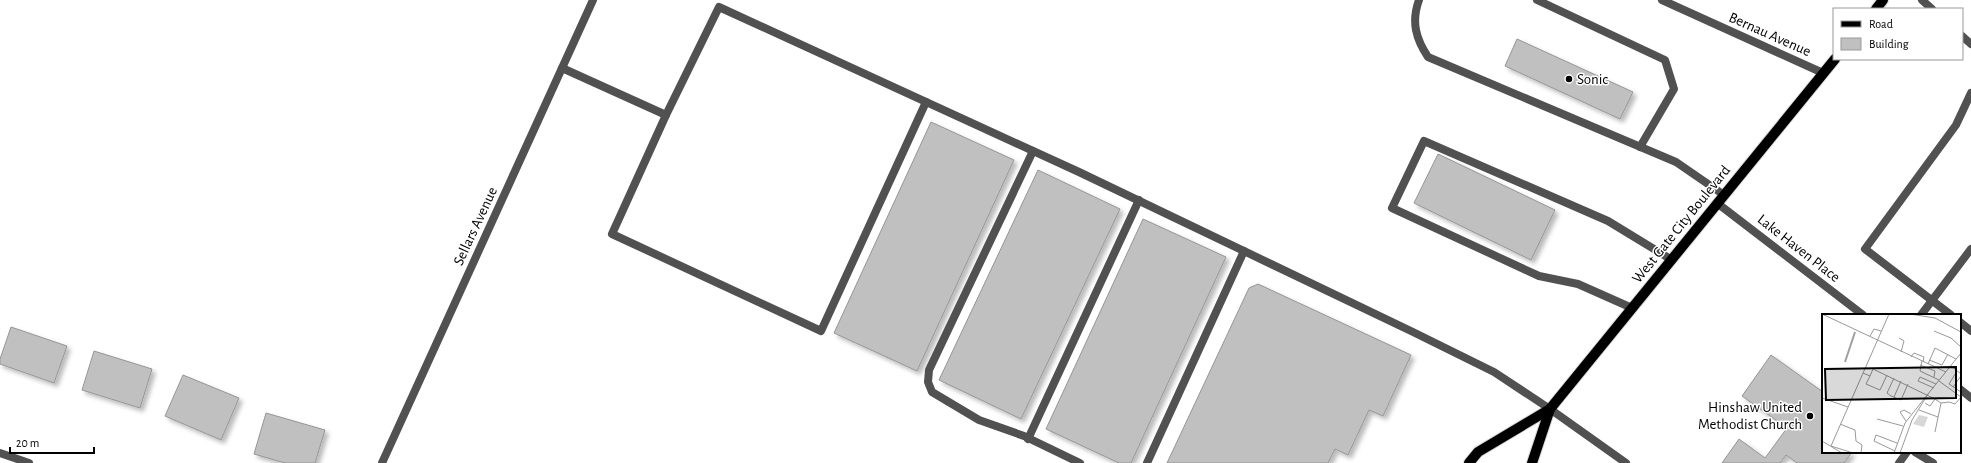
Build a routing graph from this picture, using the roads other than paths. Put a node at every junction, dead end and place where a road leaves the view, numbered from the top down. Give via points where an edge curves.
1 (594, 0) edge
2 (1419, 0) edge
3 (1537, 0) edge
4 (1662, 0) edge
5 (1883, 0) edge
6 (1922, 0) edge
7 (1877, 8) edge
8 (1931, 8) edge
9 (1963, 37) edge
10 (1971, 44) edge
11 (1834, 60) edge
12 (562, 68) junction
13 (1823, 73) junction
14 (1971, 93) edge
15 (926, 102) junction
16 (666, 115) junction
17 (1640, 147) junction
18 (1033, 151) junction
19 (1724, 195) junction
20 (1139, 200) junction
21 (1717, 203) junction
22 (1971, 249) edge
23 (1244, 251) junction
24 (1672, 260) junction
25 (1932, 300) junction
26 (1632, 308) junction
27 (1862, 314) edge
28 (1922, 314) edge
29 (1950, 314) edge
30 (1961, 323) edge
31 (1971, 331) edge
32 (1961, 390) edge
33 (1971, 398) edge
34 (1550, 409) junction
35 (1028, 439) junction
36 (1906, 453) edge
37 (1917, 453) edge
38 (0, 454) edge
39 (29, 463) edge
40 (382, 463) edge
41 (1080, 463) edge
42 (1147, 463) edge
43 (1469, 463) edge
44 (1532, 463) edge
45 (1626, 463) edge
46 (1899, 463) edge
47 (1933, 463) edge

1 - 12 street, Sellars Avenue
2 - 17 street via 1415,24 1418,42 1428,57
3 - 17 street via 1664,60 1674,89
4 - 13 street, Bernau Avenue
5 - 7 main road
6 - 8 street
9 - 10 street
11 - 13 main road, West Gate City Boulevard
12 - 16 street
12 - 40 street, Sellars Avenue
13 - 19 main road, West Gate City Boulevard
14 - 25 street via 1956,125 1865,250
15 - 16 street via 719,7
15 - 16 street via 821,331 612,234
15 - 18 street
17 - 19 street via 1676,162
18 - 20 street
18 - 35 street via 929,370 928,382 932,392 979,420
19 - 21 main road, West Gate City Boulevard
20 - 23 street
20 - 35 street
21 - 24 main road, West Gate City Boulevard
21 - 27 street, Lake Haven Place
22 - 25 street
23 - 34 street via 1494,372
23 - 42 street
24 - 26 main road, West Gate City Boulevard
24 - 26 street via 1608,221 1424,141 1392,208 1539,276 1578,284
25 - 28 street
25 - 29 street
26 - 34 main road, West Gate City Boulevard
30 - 31 street
32 - 33 street
34 - 43 main road, West Gate City Boulevard via 1478,452
34 - 44 main road, West Gate City Boulevard
34 - 45 street
35 - 41 street
36 - 46 street
37 - 47 street
38 - 39 street

